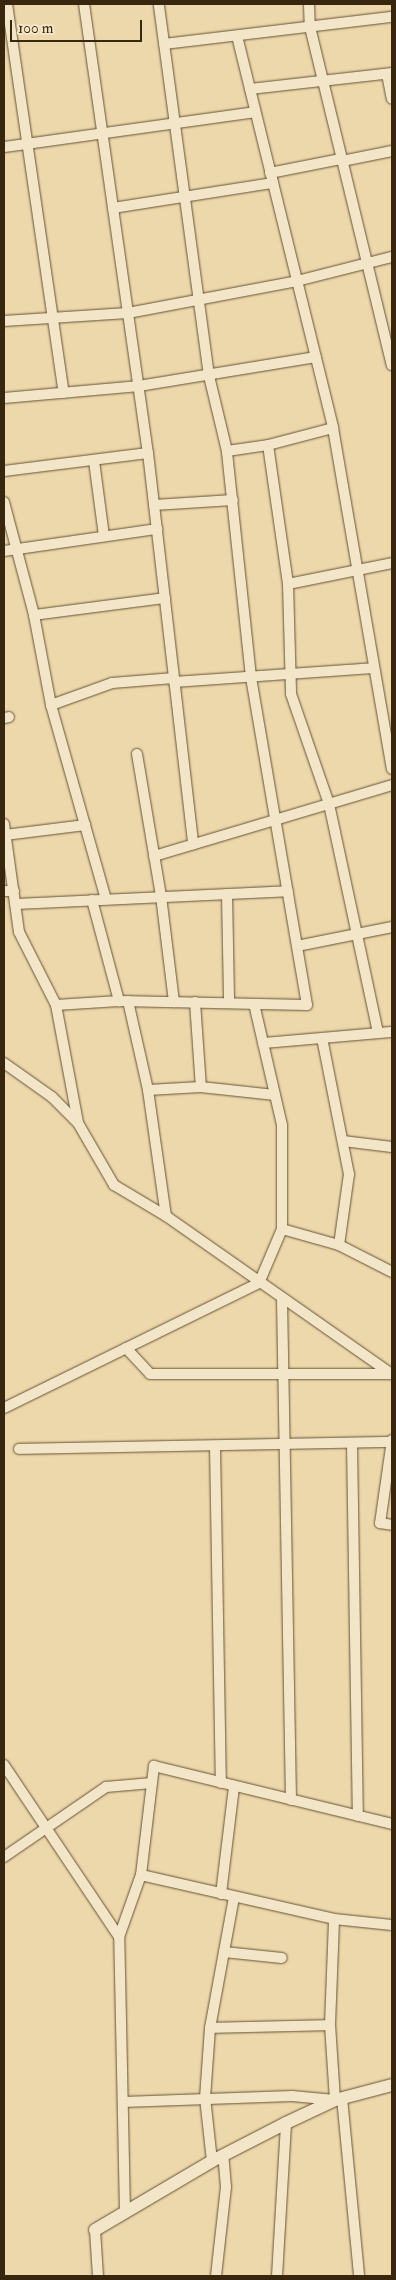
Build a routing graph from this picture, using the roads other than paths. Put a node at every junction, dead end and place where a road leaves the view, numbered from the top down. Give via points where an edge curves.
1 (7, 4) edge
2 (84, 4) edge
3 (159, 4) edge
4 (309, 4) edge
5 (392, 17) edge
6 (310, 27) junction
7 (237, 36) junction
8 (164, 44) junction
9 (390, 74) edge
10 (323, 81) junction
11 (250, 89) junction
12 (392, 99) edge
13 (255, 112) junction
14 (175, 123) junction
15 (103, 134) junction
16 (28, 144) junction
17 (4, 147) edge
18 (392, 152) edge
19 (342, 160) junction
20 (272, 178) junction
21 (185, 197) junction
22 (113, 208) junction
23 (392, 257) edge
24 (366, 263) junction
25 (297, 281) junction
26 (198, 300) junction
27 (128, 313) junction
28 (53, 318) junction
29 (4, 321) edge
30 (316, 356) junction
31 (392, 365) edge
32 (208, 376) junction
33 (139, 386) junction
34 (64, 394) junction
35 (4, 398) edge
36 (333, 428) junction
37 (268, 446) junction
38 (227, 451) junction
39 (148, 453) junction
40 (94, 461) junction
41 (4, 472) edge
42 (232, 500) junction
43 (4, 502) edge
44 (154, 505) junction
45 (157, 529) junction
46 (104, 536) junction
47 (16, 549) junction
48 (4, 551) edge
49 (392, 563) edge
50 (357, 570) junction
51 (288, 584) junction
52 (165, 598) junction
53 (34, 615) junction
54 (373, 668) junction
55 (289, 674) junction
56 (251, 677) junction
57 (174, 680) junction
58 (51, 705) junction
59 (137, 754) dead end
60 (392, 769) edge
61 (392, 785) edge
62 (329, 804) junction
63 (276, 820) junction
64 (84, 825) junction
65 (5, 829) edge
66 (193, 844) junction
67 (154, 856) junction
68 (9, 891) edge
69 (288, 891) junction
70 (227, 894) junction
71 (161, 896) junction
72 (106, 899) junction
73 (92, 900) junction
74 (16, 904) junction
75 (392, 927) edge
76 (357, 936) junction
77 (297, 946) junction
78 (124, 1001) junction
79 (174, 1002) junction
80 (195, 1002) junction
81 (229, 1003) junction
82 (254, 1004) junction
83 (56, 1005) junction
84 (378, 1032) junction
85 (392, 1032) edge
86 (322, 1038) junction
87 (263, 1043) junction
88 (4, 1063) edge
89 (201, 1087) junction
90 (148, 1090) junction
91 (275, 1095) junction
92 (78, 1123) junction
93 (343, 1141) junction
94 (392, 1147) edge
95 (166, 1216) junction
96 (282, 1229) junction
97 (338, 1245) junction
98 (392, 1272) edge
99 (259, 1283) junction
100 (282, 1299) junction
101 (126, 1348) junction
102 (284, 1374) junction
103 (392, 1374) edge
104 (4, 1408) edge
105 (392, 1441) edge
106 (352, 1443) junction
107 (285, 1444) junction
108 (215, 1446) junction
109 (19, 1449) dead end
110 (392, 1525) edge
111 (4, 1765) edge
112 (152, 1783) junction
113 (222, 1783) junction
114 (234, 1786) junction
115 (291, 1800) junction
116 (358, 1816) junction
117 (392, 1824) edge
118 (46, 1828) junction
119 (4, 1857) edge
120 (141, 1875) junction
121 (221, 1894) junction
122 (234, 1897) junction
123 (334, 1919) junction
124 (392, 1925) edge
125 (119, 1937) junction
126 (224, 1952) junction
127 (282, 1958) dead end
128 (330, 2025) junction
129 (210, 2028) junction
130 (392, 2085) edge
131 (205, 2098) junction
132 (339, 2099) junction
133 (123, 2102) junction
134 (286, 2123) junction
135 (218, 2158) junction
136 (125, 2212) junction
137 (95, 2230) joint
138 (98, 2276) edge
139 (216, 2276) edge
140 (277, 2276) edge
141 (359, 2276) edge

1 - 16 street
2 - 15 street
3 - 8 street
4 - 6 street
5 - 6 street
6 - 7 street
6 - 10 street
7 - 8 street
7 - 11 street
8 - 14 street
9 - 10 street
9 - 12 street
10 - 11 street
10 - 19 street
11 - 13 street
13 - 14 street
13 - 20 street
14 - 15 street
14 - 21 street
15 - 16 street
15 - 22 street
16 - 17 street
16 - 28 street
18 - 19 street
19 - 20 street
19 - 24 street
20 - 21 street
20 - 25 street
21 - 22 street
21 - 26 street
22 - 27 street
23 - 24 street
24 - 25 street
24 - 31 street
25 - 26 street
25 - 30 street
26 - 27 street
26 - 32 street
27 - 28 street
27 - 33 street
28 - 29 street
28 - 34 street
30 - 32 street
30 - 36 street
32 - 33 street
32 - 38 street
33 - 34 street
33 - 39 street
34 - 35 street
36 - 37 street
36 - 50 street
37 - 38 street
37 - 51 street
38 - 42 street
39 - 40 street
39 - 44 street
40 - 41 street
40 - 46 street
42 - 44 street
42 - 56 street
43 - 47 street
44 - 45 street
45 - 46 street
45 - 52 street
46 - 47 street
47 - 48 street
47 - 53 street
49 - 50 street
50 - 51 street
50 - 54 street
51 - 55 street
52 - 53 street
52 - 57 street
53 - 58 street
54 - 55 street
54 - 60 street
55 - 56 street
55 - 62 street via 291,694
56 - 57 street
56 - 63 street
57 - 58 street via 112,683
57 - 66 street
58 - 64 street
59 - 67 street
61 - 62 street
62 - 63 street
62 - 76 street
63 - 66 street
63 - 69 street
64 - 65 street
64 - 72 street
65 - 68 street
66 - 67 street
67 - 71 street
68 - 74 street
69 - 70 street
69 - 77 street
70 - 71 street
70 - 81 street
71 - 72 street
71 - 79 street
72 - 73 street
73 - 74 street
73 - 78 street
74 - 83 street via 19,932
75 - 76 street
76 - 77 street
76 - 84 street
77 - 82 street via 307,1005
78 - 79 street
78 - 83 street
78 - 90 street
79 - 80 street
80 - 81 street
80 - 89 street
81 - 82 street
82 - 87 street
83 - 92 street
84 - 85 street
84 - 86 street
86 - 87 street
86 - 93 street
87 - 91 street
88 - 92 street via 52,1098
89 - 90 street
89 - 91 street
90 - 95 street
91 - 96 street via 282,1126
92 - 95 street via 114,1185
93 - 94 street
93 - 97 street via 349,1174
95 - 99 street
96 - 97 street
96 - 99 street
97 - 98 street
99 - 100 street
99 - 101 street
100 - 102 street
100 - 103 street
101 - 102 street via 150,1374
101 - 104 street
102 - 103 street
102 - 107 street
105 - 106 street
105 - 110 street via 380,1523
106 - 107 street
106 - 116 street
107 - 108 street
107 - 115 street
108 - 109 street
108 - 113 street
111 - 118 street
112 - 113 street via 154,1766
112 - 118 street via 106,1787
112 - 120 street
113 - 114 street
114 - 115 street
114 - 121 street
115 - 116 street
116 - 117 street
118 - 119 street
118 - 125 street
120 - 121 street
120 - 125 street
121 - 122 street
122 - 123 street
122 - 126 street
123 - 124 street
123 - 128 street
125 - 133 street
126 - 127 street
126 - 129 street
128 - 129 street
128 - 132 street
129 - 131 street
130 - 132 street
131 - 132 street via 292,2096
131 - 133 street
131 - 135 street
132 - 134 street
132 - 141 street
133 - 136 street
134 - 135 street
134 - 140 street
135 - 136 street
135 - 139 street via 226,2186
136 - 137 street
137 - 138 street

